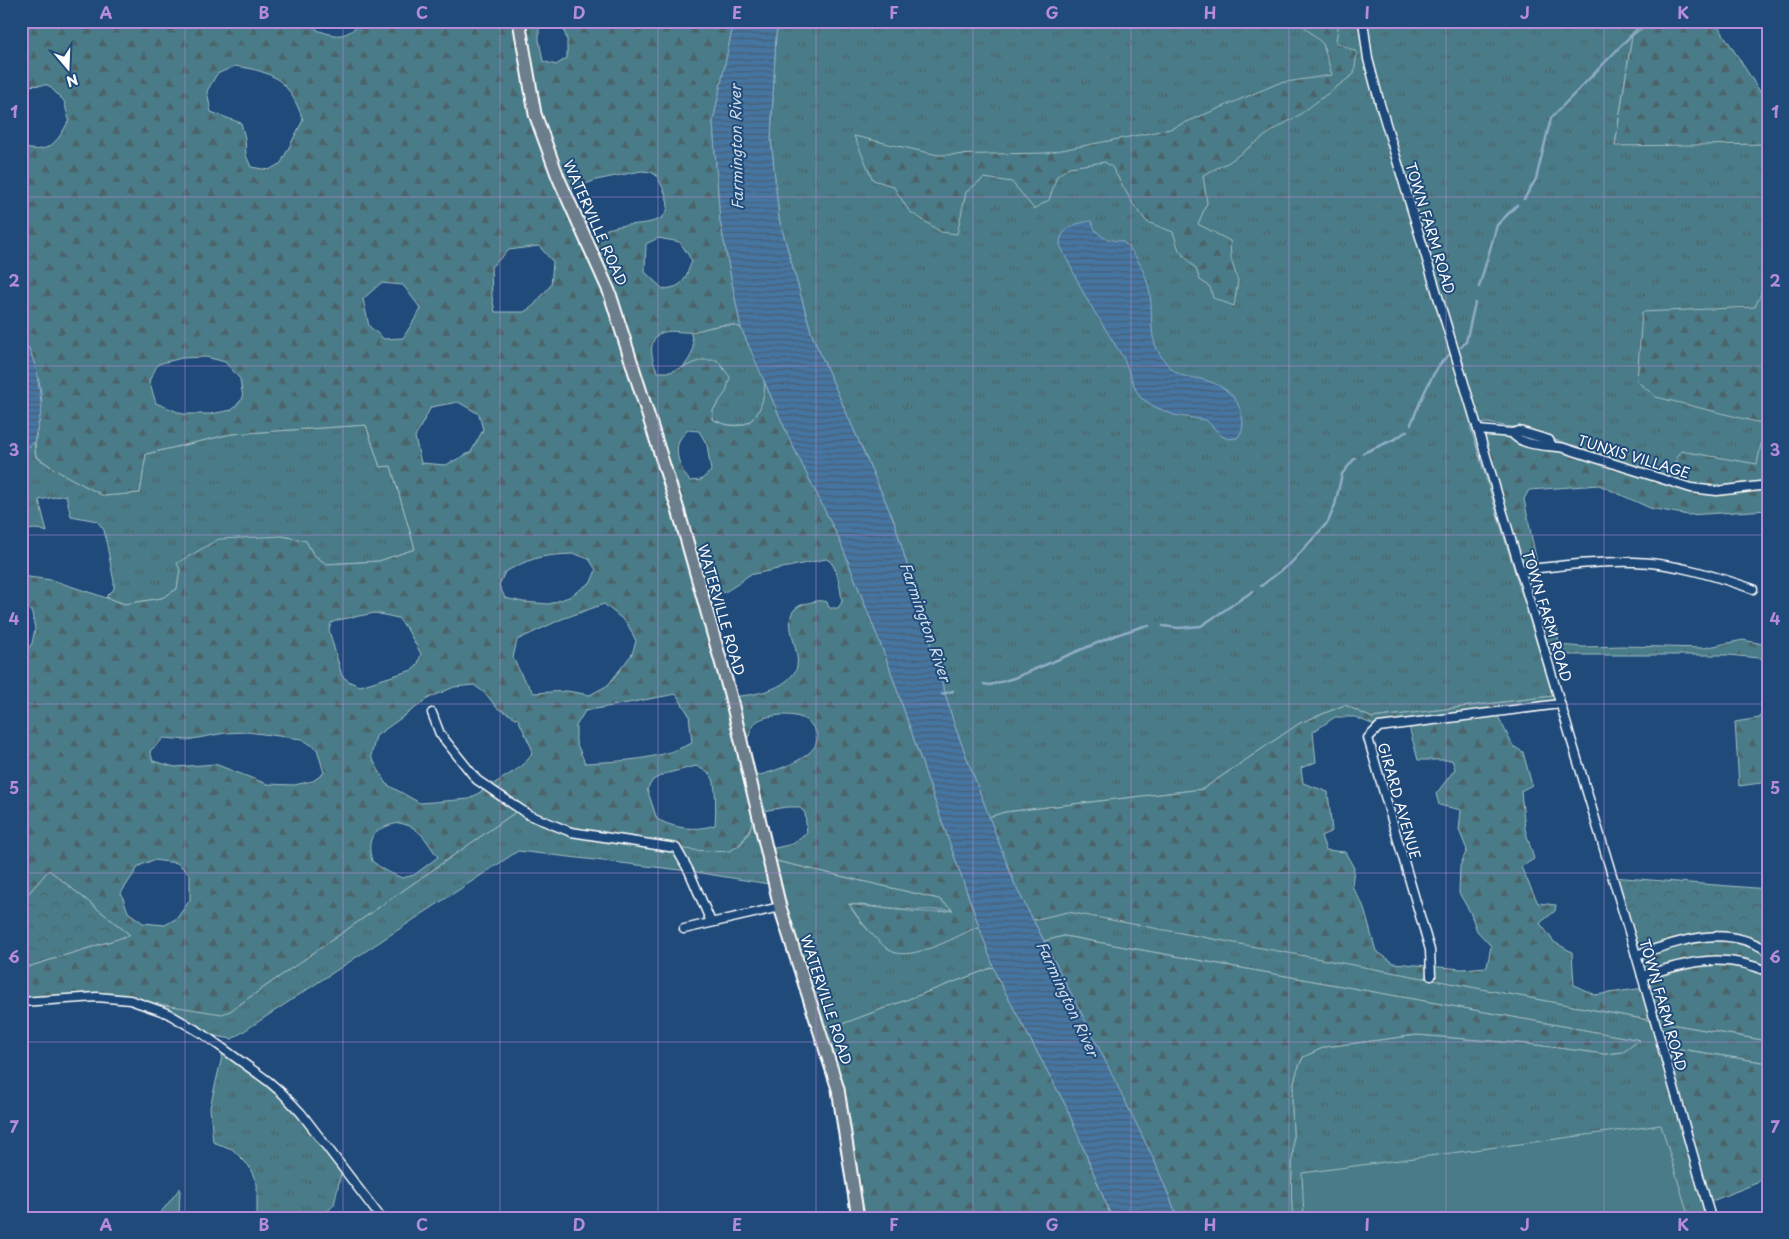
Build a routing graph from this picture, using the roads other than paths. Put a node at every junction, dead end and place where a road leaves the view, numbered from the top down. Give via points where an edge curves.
1 (519, 21) edge
2 (1363, 21) edge
3 (1478, 430) junction
4 (1768, 485) edge
5 (1520, 570) junction
6 (1753, 589) dead end
7 (1560, 704) junction
8 (432, 713) dead end
9 (780, 907) junction
10 (712, 922) junction
11 (684, 929) dead end
12 (1768, 950) edge
13 (1636, 955) junction
14 (1768, 972) edge
15 (1431, 976) dead end
16 (1642, 976) junction
17 (21, 1002) edge
18 (381, 1218) edge
19 (858, 1218) edge
20 (1711, 1218) edge

1 - 9 highway, WATERVILLE ROAD via 535,114 558,177 609,291 679,512 730,694
2 - 3 street, TOWN FARM ROAD via 1368,59 1380,104
3 - 4 street, TUNXIS VILLAGE via 1519,431 1549,440 1552,446 1691,488 1717,491
3 - 5 street, TOWN FARM ROAD
5 - 6 street via 1635,562 1711,574
5 - 7 street, TOWN FARM ROAD
7 - 13 street, TOWN FARM ROAD
7 - 15 street, GIRARD AVENUE via 1379,727 1368,738 1430,950
8 - 10 street via 440,734 477,780 529,815 571,832 676,848
9 - 10 street
9 - 19 highway, WATERVILLE ROAD via 838,1089
10 - 11 street
12 - 13 street via 1746,940 1715,936 1681,941
13 - 16 street, TOWN FARM ROAD
14 - 16 street via 1734,961 1706,960
16 - 20 street, TOWN FARM ROAD
17 - 18 street via 114,997 167,1013 196,1030 282,1093

